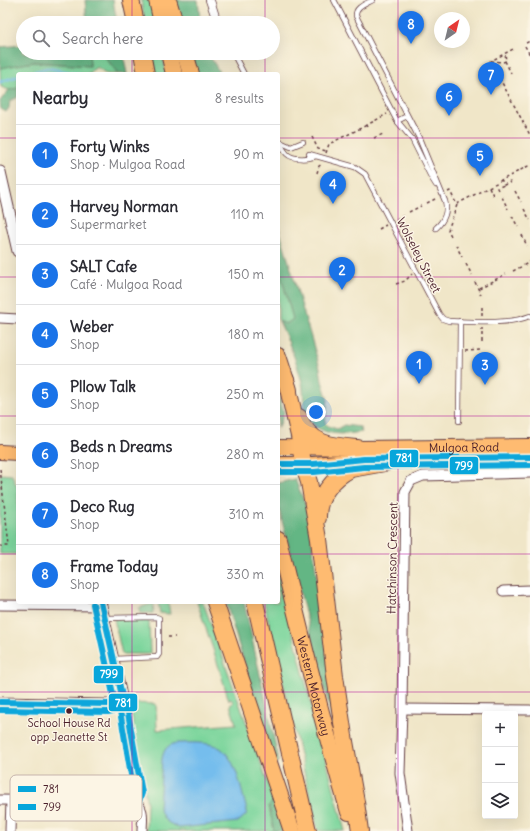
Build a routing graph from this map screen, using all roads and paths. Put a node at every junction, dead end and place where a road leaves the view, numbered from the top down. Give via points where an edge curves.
1 (131, 0) edge
2 (157, 0) edge
3 (168, 0) edge
4 (334, 0) edge
5 (373, 0) edge
6 (210, 1) edge
7 (132, 16) edge
8 (134, 16) edge
9 (160, 16) edge
10 (173, 16) edge
11 (214, 16) edge
12 (216, 16) edge
13 (530, 41) edge
14 (526, 43) dead end
15 (525, 46) dead end
16 (515, 48) dead end
17 (505, 53) junction
18 (530, 55) edge
19 (134, 60) edge
20 (143, 60) edge
21 (171, 60) edge
22 (186, 60) edge
23 (237, 60) edge
24 (490, 61) junction
25 (505, 61) junction
26 (135, 72) edge
27 (146, 72) edge
28 (174, 72) edge
29 (190, 72) edge
30 (243, 72) edge
31 (511, 72) dead end
32 (392, 111) junction
33 (407, 116) junction
34 (397, 121) junction
35 (366, 125) junction
36 (368, 127) dead end
37 (383, 134) dead end
38 (530, 135) edge
39 (312, 137) dead end
40 (374, 138) dead end
41 (280, 141) edge
42 (280, 142) edge
43 (303, 142) dead end
44 (309, 154) dead end
45 (316, 156) junction
46 (323, 163) dead end
47 (530, 165) edge
48 (0, 172) edge
49 (317, 173) dead end
50 (501, 179) junction
51 (511, 184) dead end
52 (504, 185) junction
53 (489, 187) junction
54 (2, 189) edge
55 (440, 190) junction
56 (498, 190) dead end
57 (515, 191) dead end
58 (438, 197) dead end
59 (494, 197) dead end
60 (502, 197) dead end
61 (520, 202) dead end
62 (427, 203) dead end
63 (456, 204) dead end
64 (421, 206) dead end
65 (508, 209) dead end
66 (524, 210) dead end
67 (409, 212) dead end
68 (403, 216) dead end
69 (512, 216) dead end
70 (396, 220) dead end
71 (530, 220) edge
72 (386, 225) dead end
73 (518, 227) dead end
74 (436, 228) dead end
75 (379, 229) dead end
76 (522, 235) dead end
77 (16, 243) edge
78 (456, 246) dead end
79 (527, 246) dead end
80 (458, 250) junction
81 (454, 253) dead end
82 (462, 256) dead end
83 (530, 262) edge
84 (466, 264) dead end
85 (513, 271) dead end
86 (412, 274) dead end
87 (506, 274) dead end
88 (472, 275) dead end
89 (475, 282) dead end
90 (396, 284) dead end
91 (479, 288) junction
92 (481, 295) dead end
93 (482, 304) dead end
94 (482, 316) dead end
95 (530, 316) edge
96 (0, 318) edge
97 (16, 318) edge
98 (460, 321) junction
99 (482, 327) dead end
100 (482, 342) dead end
101 (482, 350) dead end
102 (465, 351) dead end
103 (280, 362) edge
104 (286, 380) junction
105 (459, 422) dead end
106 (0, 444) edge
107 (16, 445) edge
108 (530, 446) edge
109 (280, 447) edge
110 (301, 447) junction
111 (358, 448) junction
112 (0, 452) edge
113 (16, 453) edge
114 (530, 457) edge
115 (413, 458) junction
116 (280, 464) edge
117 (303, 464) junction
118 (0, 469) edge
119 (530, 473) edge
120 (318, 540) junction
121 (0, 546) edge
122 (280, 547) edge
123 (530, 590) edge
124 (502, 591) dead end
125 (0, 604) edge
126 (102, 604) edge
127 (216, 604) edge
128 (255, 604) edge
129 (105, 618) junction
130 (168, 637) dead end
131 (175, 637) dead end
132 (114, 659) junction
133 (117, 701) junction
134 (0, 702) edge
135 (402, 709) junction
136 (530, 710) edge
137 (131, 775) edge
138 (139, 775) edge
139 (0, 800) edge
140 (10, 801) edge
141 (10, 821) edge
142 (10, 831) edge
143 (292, 831) edge
144 (308, 831) edge
145 (355, 831) edge
146 (360, 831) edge
147 (408, 831) edge

1 - 7 highway
1 - 8 highway
2 - 9 highway
3 - 10 highway
4 - 32 lane
5 - 33 lane via 358,8 356,16
6 - 11 lane
6 - 12 lane
13 - 14 path
15 - 18 path
16 - 17 path
17 - 24 path
17 - 25 path
19 - 26 highway
20 - 27 highway
21 - 28 highway
22 - 29 highway
23 - 30 lane
24 - 25 path
24 - 38 path
25 - 31 path
32 - 34 lane
32 - 35 path
33 - 34 lane
33 - 55 lane via 434,171
34 - 55 lane via 412,140 430,177
35 - 36 path
35 - 39 path via 329,144 327,152 318,149
37 - 40 path
41 - 43 lane via 291,147
42 - 45 lane via 287,154 305,159
44 - 45 lane, Wolseley Street
45 - 98 lane, Wolseley Street via 355,167 365,174 438,314 447,321
46 - 49 path
47 - 50 path
48 - 54 street
50 - 52 path
50 - 53 path
51 - 52 path via 510,182
52 - 56 path via 497,188
53 - 59 path
53 - 63 path
54 - 77 street
55 - 74 lane via 446,207 444,219
57 - 61 path
58 - 62 path
60 - 65 path
64 - 67 path
66 - 71 path
68 - 70 path
69 - 73 path
72 - 75 path
76 - 79 path
78 - 80 path
80 - 81 path
80 - 82 path
83 - 85 path
84 - 88 path
86 - 90 path via 405,281
87 - 91 path
89 - 91 path
91 - 92 path
93 - 94 path
95 - 98 lane, Wolseley Street via 505,322
96 - 97 street
98 - 105 lane
99 - 100 path
101 - 102 path
103 - 104 highway
104 - 110 highway
104 - 111 highway via 307,432 326,444
106 - 107 main road
108 - 111 main road, Mulgoa Road
109 - 110 main road, Mulgoa Road
110 - 111 main road, Mulgoa Road
110 - 117 highway
112 - 113 main road
114 - 115 main road, Mulgoa Road
115 - 117 main road, Mulgoa Road
115 - 120 highway via 350,469 341,474 326,491 322,500 318,514
116 - 117 main road, Mulgoa Road
117 - 120 highway via 309,482
118 - 121 path via 9,546
119 - 135 street, Hatchinson Crescent via 422,476 411,481 407,488 404,496
120 - 146 highway via 335,676
122 - 145 highway, Western Motorway via 328,743
123 - 124 street
125 - 126 street
126 - 129 street
127 - 143 highway
128 - 144 highway
129 - 132 street
129 - 132 lane via 159,618 157,657
130 - 131 path
132 - 133 street via 122,696
133 - 134 street
133 - 137 path via 116,710
133 - 138 lane via 127,707
135 - 136 street
135 - 147 street via 400,773
139 - 140 street
141 - 142 street

